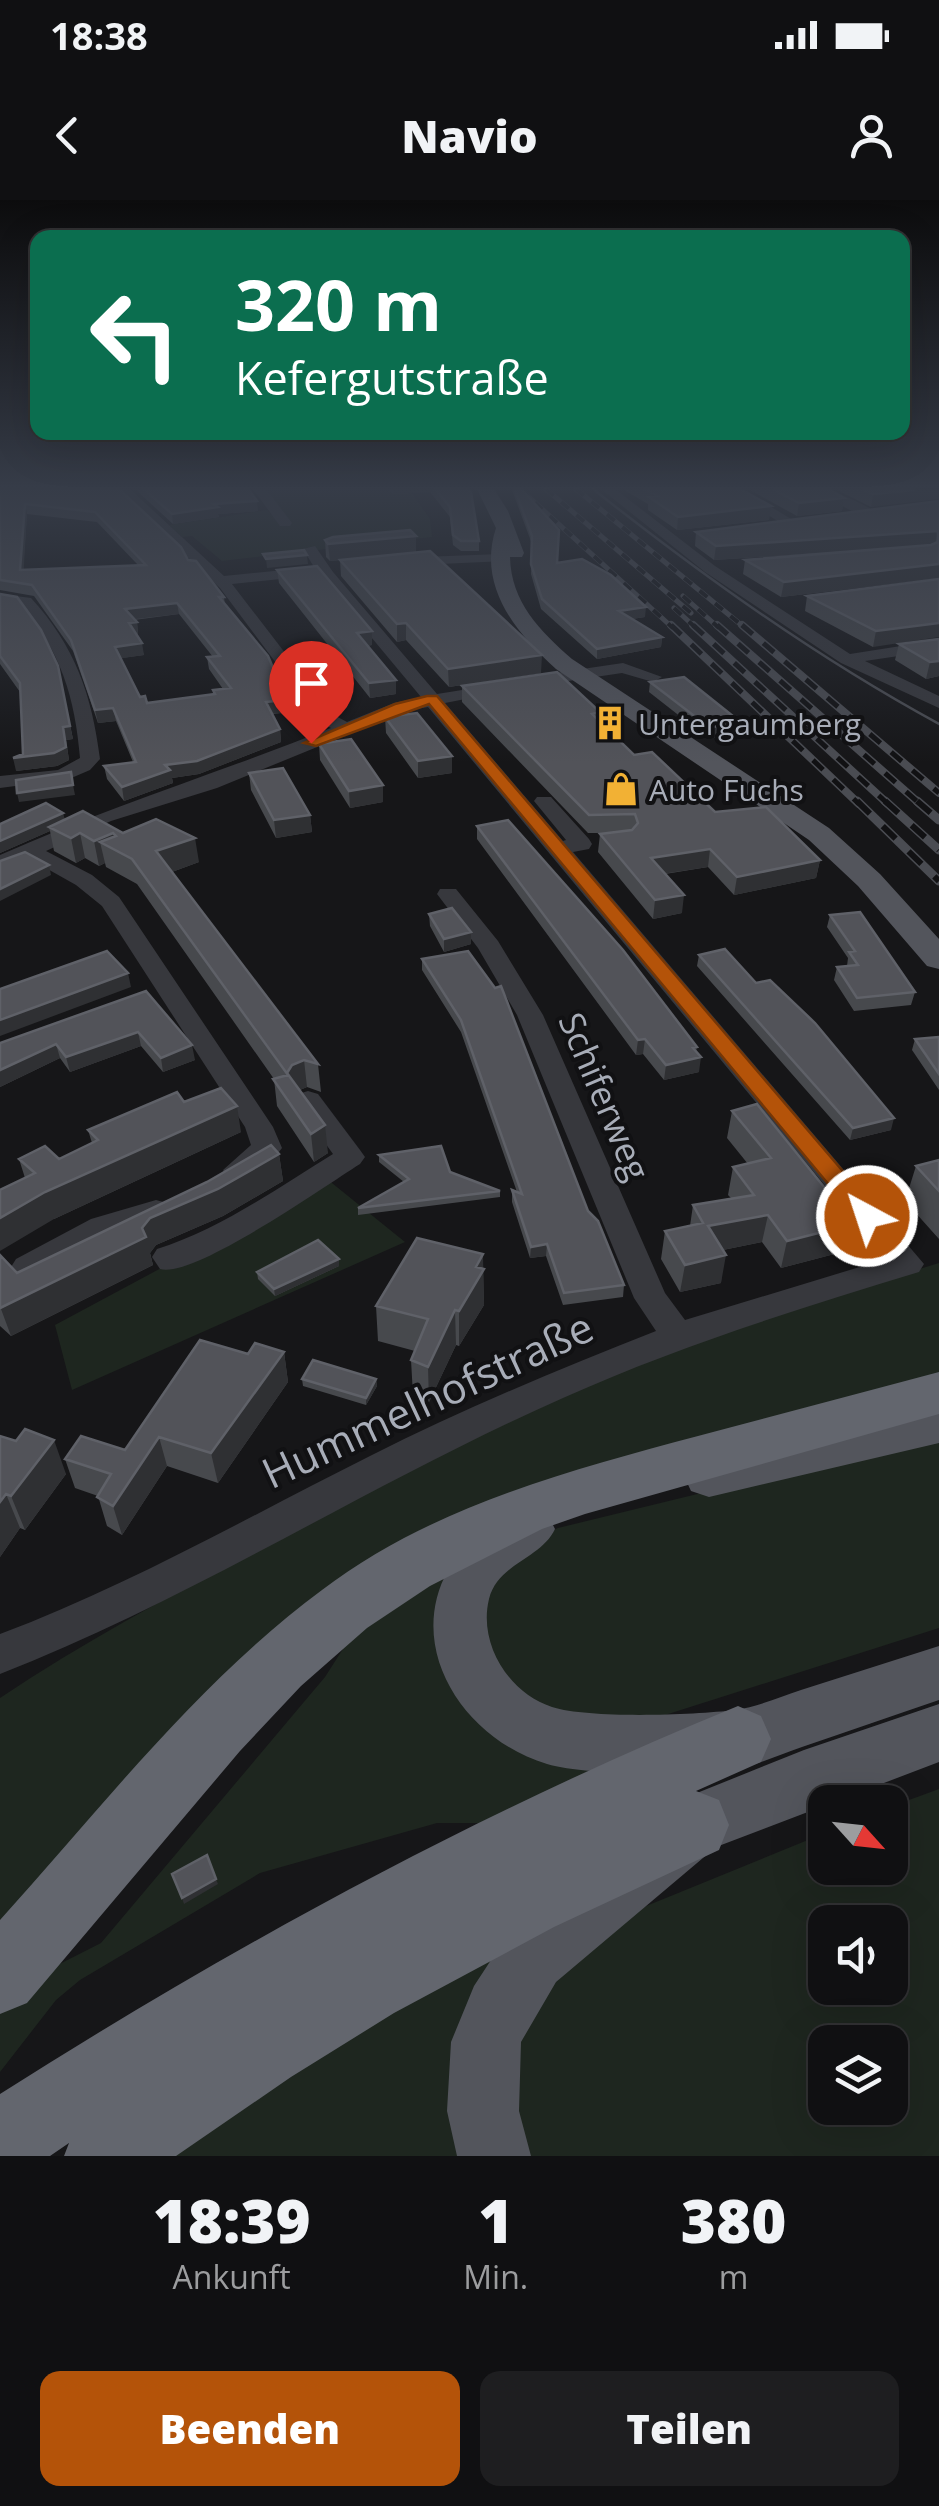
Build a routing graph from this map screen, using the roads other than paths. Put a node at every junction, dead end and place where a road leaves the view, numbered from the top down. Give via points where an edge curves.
1 (227, 580) edge
2 (341, 580) edge
3 (503, 580) edge
4 (517, 580) edge
5 (728, 580) edge
6 (220, 581) joint
7 (0, 598) edge
8 (786, 604) edge
9 (768, 606) junction
10 (939, 645) edge
11 (846, 659) junction
12 (825, 664) dead end
13 (583, 674) junction
14 (653, 677) edge
15 (432, 699) junction
16 (939, 703) edge
17 (346, 729) junction
18 (0, 782) edge
19 (530, 786) dead end
20 (557, 848) junction
21 (29, 850) junction
22 (0, 863) edge
23 (448, 894) dead end
24 (937, 960) edge
25 (167, 986) junction
26 (132, 998) edge
27 (308, 1100) edge
28 (219, 1179) edge
29 (184, 1196) edge
30 (151, 1239) junction
31 (28, 1267) edge
32 (677, 1335) junction
33 (939, 1393) edge
34 (939, 1423) edge
35 (0, 1654) edge
36 (939, 1673) edge
37 (939, 1733) edge
38 (738, 1739) junction
39 (694, 1825) junction
40 (0, 1976) edge
41 (0, 2141) edge
42 (106, 2156) edge
43 (494, 2156) edge

1 - 6 street
2 - 15 street
3 - 13 main road via 520,623
4 - 13 main road via 526,610
5 - 9 street
6 - 17 street via 326,718
7 - 18 street via 26,601 65,650 78,678 90,759 72,772
8 - 9 street
9 - 11 street
10 - 11 street
11 - 12 street
11 - 16 street
13 - 14 street via 628,668
13 - 15 street
13 - 24 main road via 820,834
15 - 17 street
15 - 20 street
17 - 21 street
19 - 20 street via 590,843
20 - 32 street, Hummelhofstraße via 908,1264
21 - 22 street
21 - 25 street via 106,897
23 - 32 street, Schiferweg via 490,946 530,1014 651,1298
25 - 26 street
25 - 28 street via 267,1144 260,1156
27 - 30 street via 350,1157 171,1261
29 - 30 street
30 - 31 street via 102,1227
32 - 35 street, Hummelhofstraße via 438,1441 78,1624
33 - 40 highway via 584,1490 506,1518 410,1566 346,1608 280,1665
34 - 38 main road via 606,1501 513,1536 477,1567 462,1596 461,1645 476,1681 509,1716 547,1735 591,1743
36 - 38 main road
37 - 39 main road
38 - 41 highway via 576,1808 368,1915 159,2036
39 - 42 highway via 459,1936 264,2048
39 - 43 main road via 554,1939 516,1979 486,2042 483,2110

